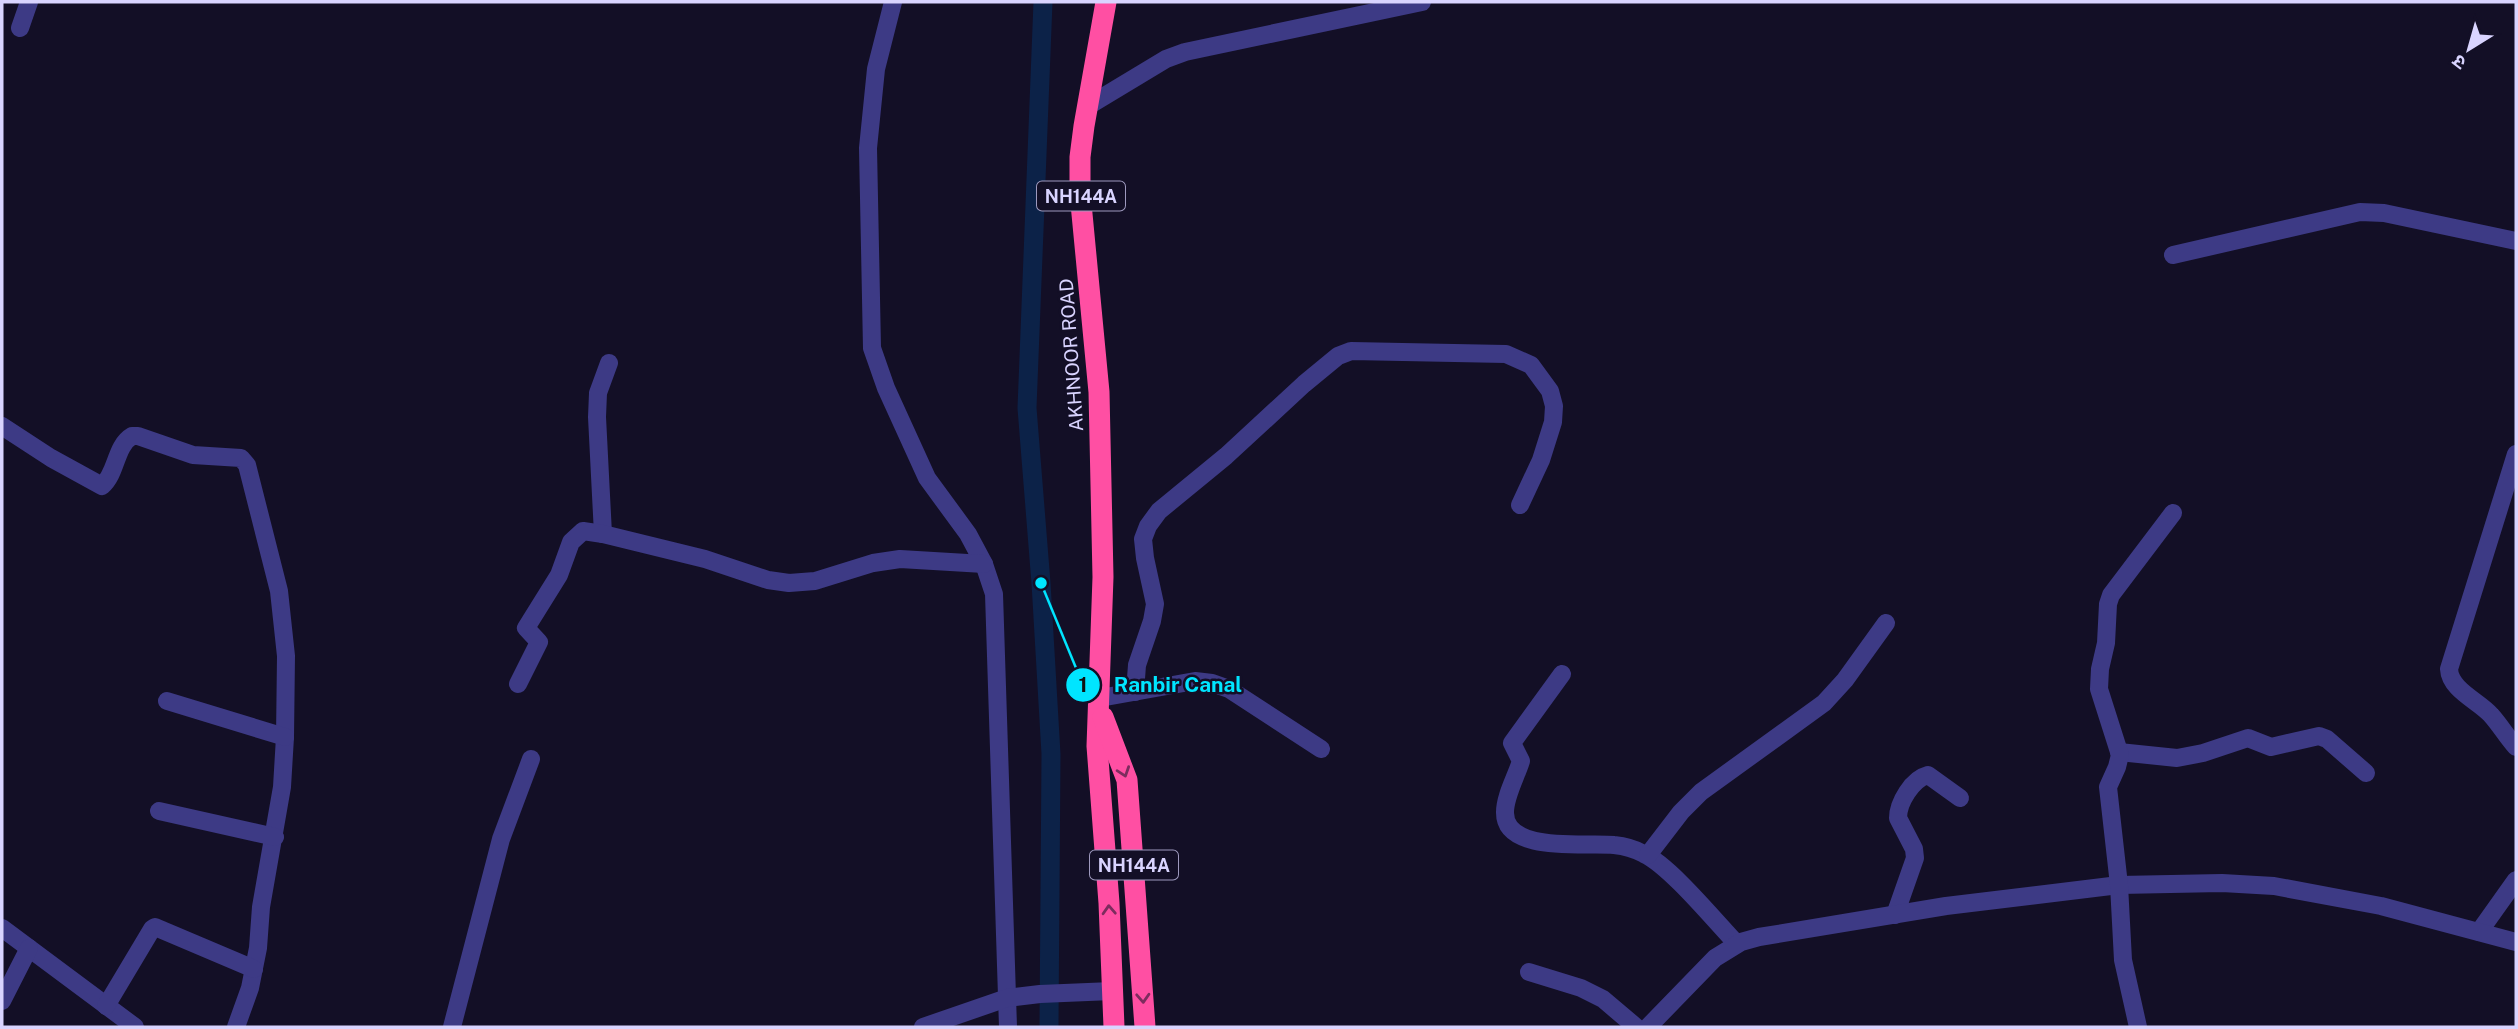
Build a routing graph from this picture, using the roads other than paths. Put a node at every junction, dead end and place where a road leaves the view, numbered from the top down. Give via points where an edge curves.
1 (29, 2) edge
2 (893, 2) edge
3 (1106, 2) edge
4 (1422, 2) edge
5 (20, 28) dead end
6 (1088, 106) junction
7 (2516, 241) edge
8 (2173, 255) dead end
9 (609, 363) dead end
10 (2, 426) edge
11 (2516, 454) edge
12 (1520, 505) dead end
13 (2173, 513) dead end
14 (603, 534) junction
15 (984, 564) junction
16 (1886, 623) dead end
17 (1562, 674) dead end
18 (519, 684) dead end
19 (1135, 692) junction
20 (167, 701) dead end
21 (1100, 703) junction
22 (285, 737) junction
23 (2516, 747) edge
24 (1321, 749) dead end
25 (2119, 751) junction
26 (531, 759) dead end
27 (2366, 773) dead end
28 (1960, 798) dead end
29 (159, 811) dead end
30 (275, 837) junction
31 (1648, 856) junction
32 (2516, 880) edge
33 (2119, 884) junction
34 (1895, 915) junction
35 (2, 928) edge
36 (2479, 932) junction
37 (2516, 942) edge
38 (1737, 944) junction
39 (29, 948) junction
40 (254, 969) junction
41 (1529, 972) dead end
42 (1112, 992) junction
43 (1007, 998) junction
44 (2, 1001) edge
45 (106, 1006) junction
46 (135, 1027) edge
47 (236, 1027) edge
48 (452, 1027) edge
49 (923, 1027) edge
50 (1008, 1027) edge
51 (1114, 1027) edge
52 (1145, 1027) edge
53 (1636, 1027) edge
54 (1648, 1027) edge
55 (2138, 1027) edge

1 - 5 street
2 - 15 street via 876,69 867,148 872,348 927,478
3 - 6 highway, AKHNOOR ROAD / NH144A
4 - 6 street via 1185,52
6 - 21 highway, AKHNOOR ROAD / NH144A via 1080,193 1099,393 1103,514
7 - 8 street via 2360,212
9 - 14 street via 598,394 597,417
10 - 22 street via 102,486 132,436 193,455 245,461 279,591 286,656
11 - 23 street via 2449,675 2492,716
12 - 19 street via 1553,422 1550,391 1531,365 1506,354 1351,351 1338,356 1159,511 1148,526 1143,539 1155,604 1137,665
13 - 25 street via 2108,604 2099,689
14 - 15 street via 789,583 815,581 900,559
14 - 18 street via 583,531 571,542 558,575 526,628 539,642
15 - 43 street via 994,594
16 - 31 street via 1824,703 1701,792
17 - 31 street via 1512,743 1521,761 1504,810 1506,820 1525,838 1545,843 1613,844
19 - 21 street
19 - 24 street via 1195,681 1212,683
20 - 22 street
42 -> 21 highway, AKHNOOR ROAD / NH144A via 1098,768
21 -> 52 highway, AKHNOOR ROAD / NH144A via 1127,780
22 - 30 street
25 - 27 street via 2177,758 2248,738 2271,747 2319,736
25 - 33 street via 2118,767 2108,788
26 - 48 street via 501,839
28 - 34 street via 1928,775 1917,781 1902,802 1898,818 1915,858
29 - 30 street
30 - 40 street
31 - 38 street
32 - 36 street
33 - 34 street
33 - 36 street via 2274,886 2381,906
33 - 55 street via 2123,960
34 - 38 street
35 - 39 street
36 - 37 street
38 - 54 street via 1715,958
39 - 44 street
39 - 45 street
40 - 45 street via 155,927
40 - 47 street
41 - 53 street via 1603,999
42 - 43 street
42 - 51 highway, AKHNOOR ROAD / NH144A
43 - 49 street
43 - 50 street
45 - 46 street

